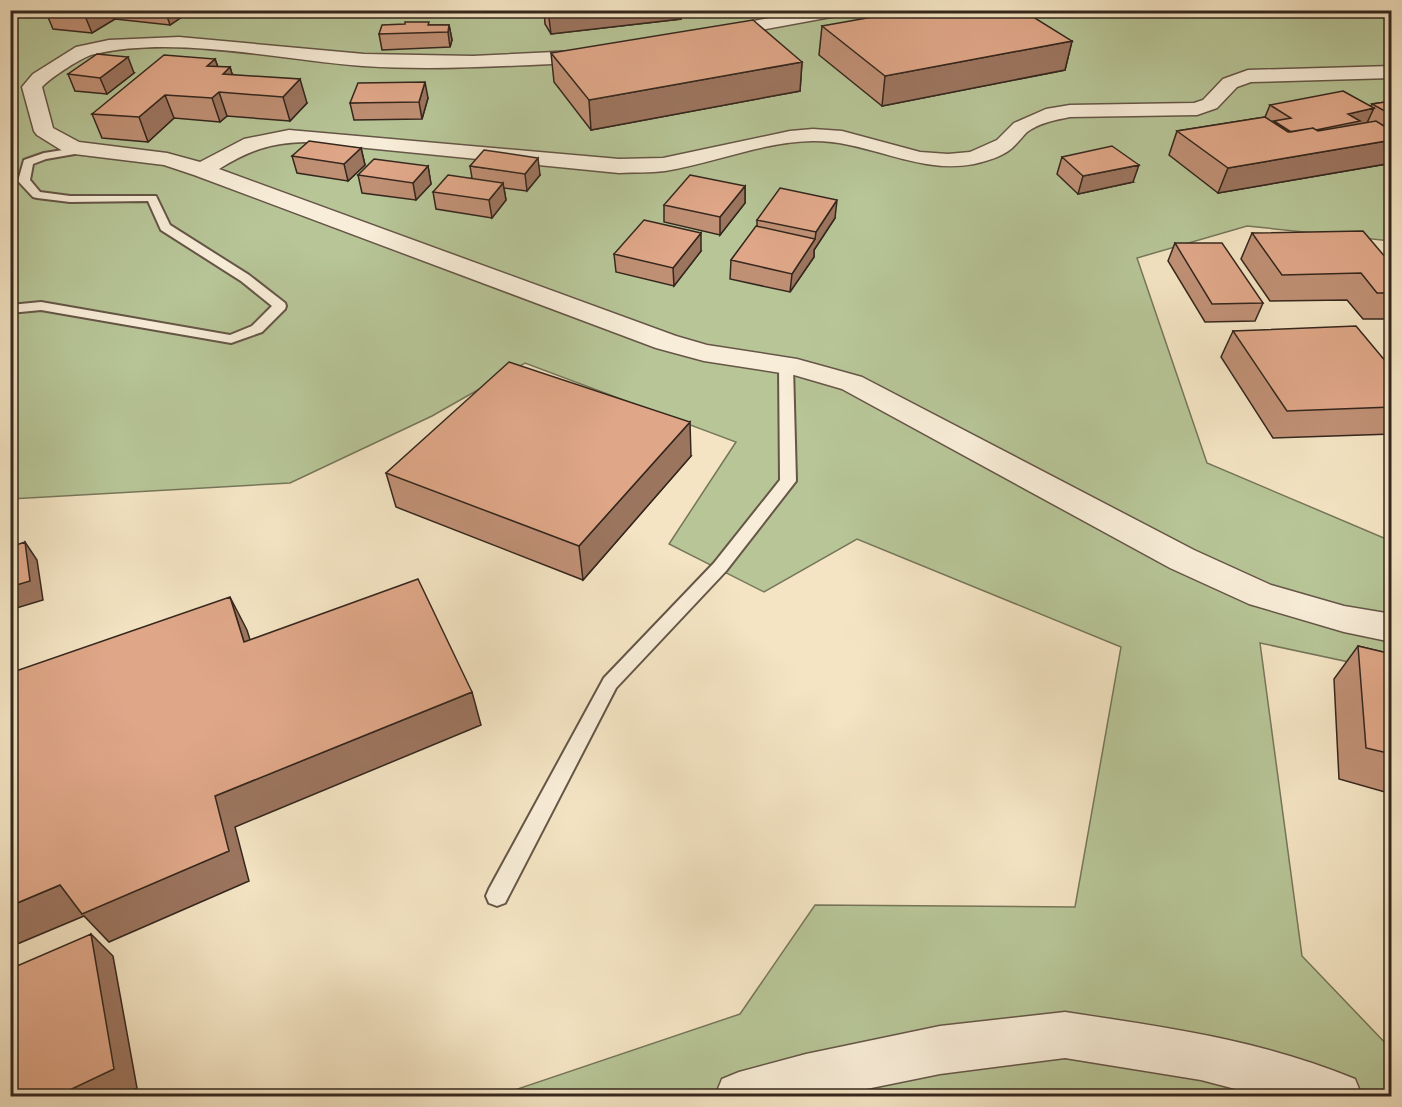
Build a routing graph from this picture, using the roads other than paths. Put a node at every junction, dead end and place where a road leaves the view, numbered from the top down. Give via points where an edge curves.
1 (842, 10) edge
2 (702, 36) edge
3 (610, 53) edge
4 (1392, 72) edge
5 (82, 150) junction
6 (202, 170) junction
7 (10, 309) edge
8 (786, 366) junction
9 (1392, 628) edge
10 (497, 896) dead end
11 (739, 1096) edge
12 (1338, 1096) edge

1 - 2 street
3 - 5 street via 473,62 364,60 180,42 102,47 72,55 39,76 32,87 44,131
4 - 6 street via 1248,76 1230,83 1210,104 1197,109 1070,111 1046,115 1021,127 991,152 948,160 919,158 842,137 813,135 663,165 619,166 279,135 252,141
5 - 6 street via 167,159
5 - 7 lane via 28,162 24,181 37,195 70,199 152,198 165,227 245,278 280,306 257,329 231,339 41,306
6 - 8 street via 666,342 704,353
8 - 9 street via 852,383 1182,560 1261,595
8 - 10 lane via 788,481 720,567 610,683
11 - 12 street via 940,1050 1065,1035 1201,1056

